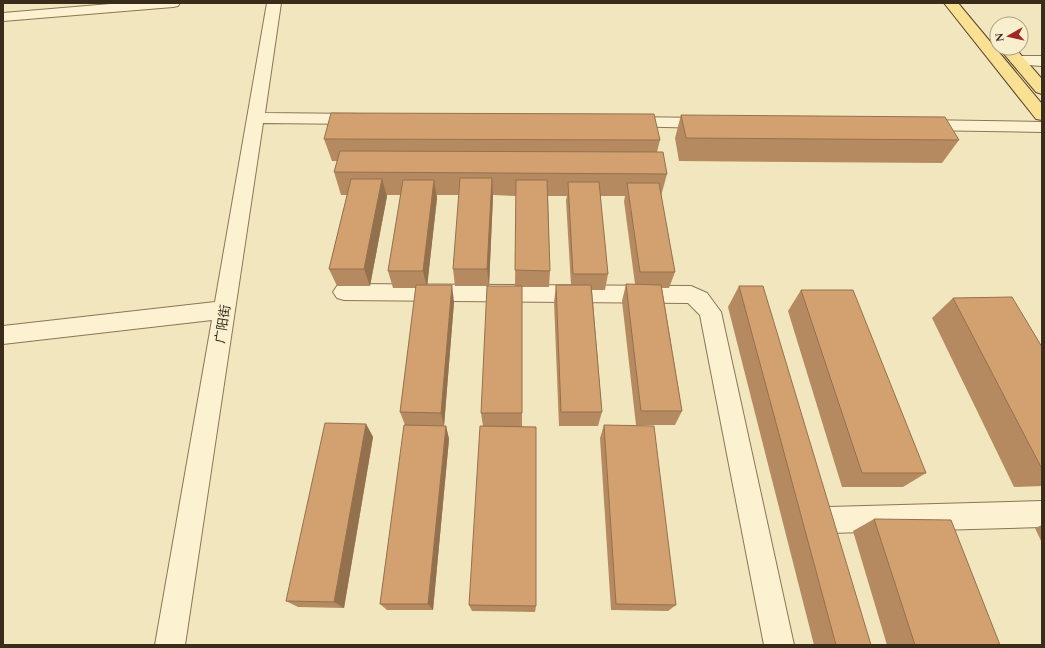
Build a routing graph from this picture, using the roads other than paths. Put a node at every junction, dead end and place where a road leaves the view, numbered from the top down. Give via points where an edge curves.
1 (173, 3) edge
2 (274, 3) edge
3 (951, 3) edge
4 (3, 17) edge
5 (1014, 56) edge
6 (1018, 60) junction
7 (1042, 61) edge
8 (1042, 89) edge
9 (1042, 115) edge
10 (255, 118) junction
11 (374, 119) edge
12 (613, 122) edge
13 (724, 123) edge
14 (907, 125) edge
15 (1042, 127) edge
16 (344, 292) dead end
17 (224, 310) junction
18 (3, 335) edge
19 (1042, 514) edge
20 (829, 520) edge
21 (170, 645) edge
22 (779, 645) edge

1 - 4 street
2 - 10 street, 广阳街
3 - 9 main road
5 - 6 main road
6 - 7 street
6 - 8 main road
10 - 11 street
10 - 17 street, 广阳街
12 - 13 street
14 - 15 street
16 - 22 street via 691,295 699,299 710,312
17 - 18 street
17 - 21 street, 广阳街
19 - 20 street

